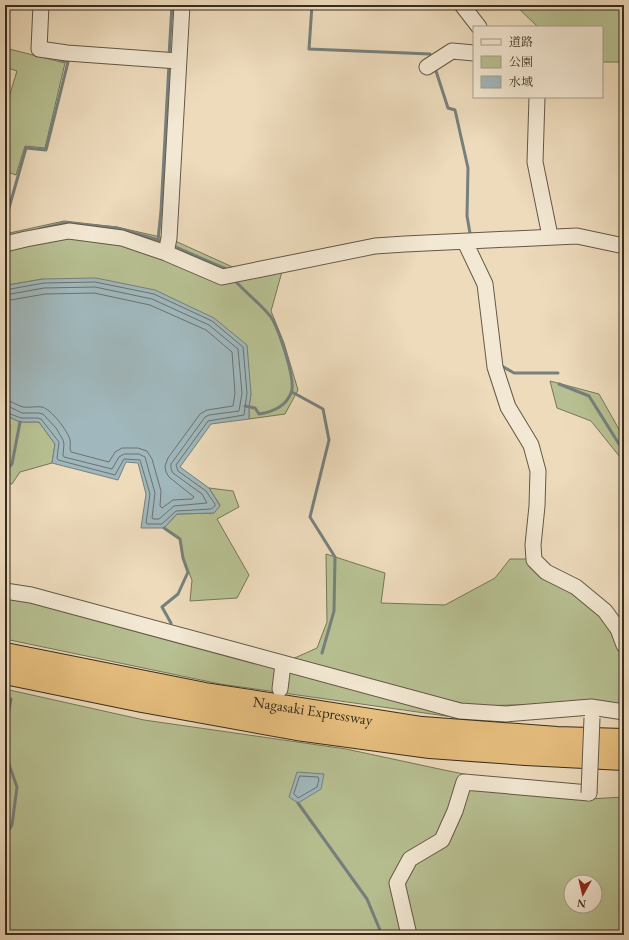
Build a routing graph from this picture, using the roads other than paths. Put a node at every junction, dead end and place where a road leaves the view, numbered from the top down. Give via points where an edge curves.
1 (41, 5) edge
2 (182, 5) edge
3 (462, 5) edge
4 (478, 26) edge
5 (473, 53) edge
6 (178, 61) junction
7 (427, 67) dead end
8 (537, 98) edge
9 (550, 236) junction
10 (465, 242) junction
11 (5, 244) edge
12 (624, 246) edge
13 (166, 253) junction
14 (5, 591) edge
15 (624, 645) edge
16 (5, 654) edge
17 (283, 664) junction
18 (5, 673) edge
19 (280, 689) dead end
20 (624, 712) edge
21 (591, 713) junction
22 (624, 740) edge
23 (624, 759) edge
24 (409, 935) edge

1 - 6 street via 39,49
2 - 6 street
3 - 4 street
5 - 7 street via 452,51
6 - 13 street
8 - 9 street via 534,162
9 - 10 street
9 - 12 street via 578,236
10 - 13 street via 375,246 222,277
10 - 15 street via 485,284 495,367 508,407 531,445 538,471 534,560 546,572 576,587 605,611 618,629
11 - 13 street via 69,232 122,238
14 - 17 street via 31,594
16 - 22 highway, Nagasaki Expressway via 205,694 422,728
17 - 19 street
17 - 21 street via 460,711 506,714
18 - 23 highway, Nagasaki Expressway via 142,701 321,732 430,747
20 - 21 street
21 - 24 street, bridge via 589,793 464,782 442,840 410,859 397,882

